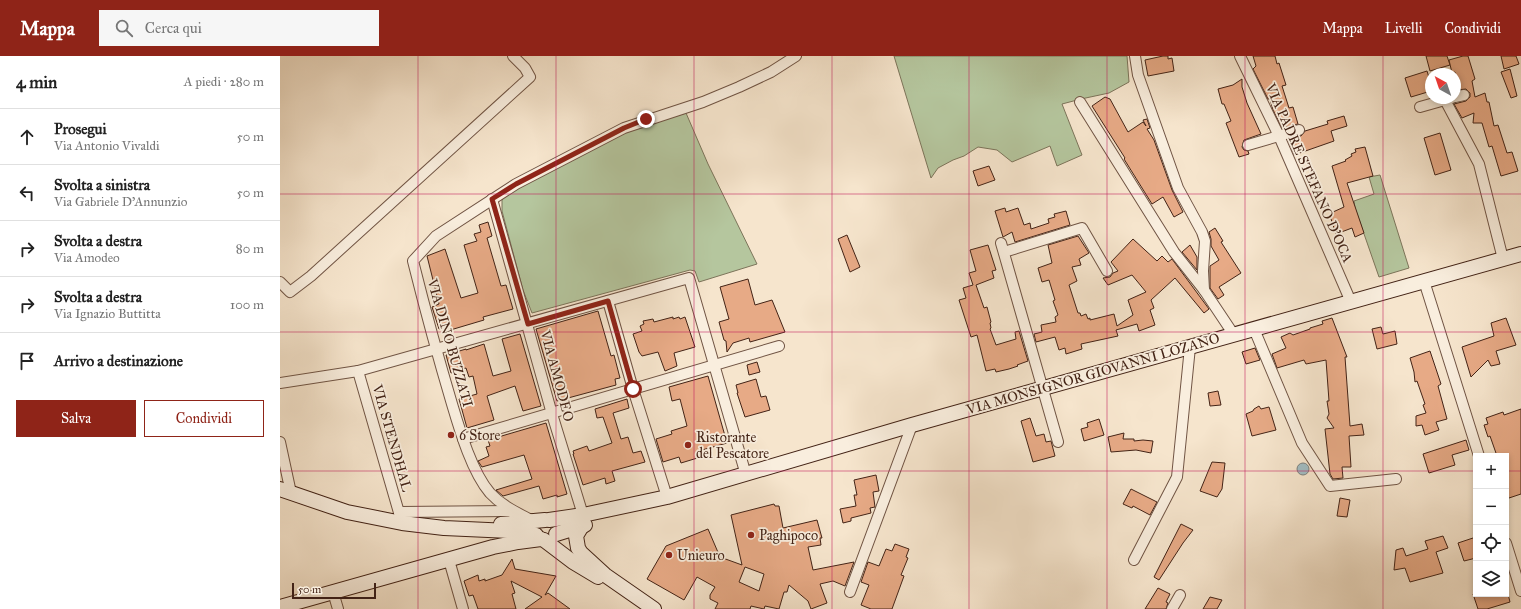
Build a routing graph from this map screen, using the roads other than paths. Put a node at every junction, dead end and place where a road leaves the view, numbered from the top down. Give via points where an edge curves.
1 (513, 56) edge
2 (796, 56) edge
3 (1135, 56) edge
4 (1240, 56) edge
5 (1080, 102) dead end
6 (1431, 104) edge
7 (1456, 104) edge
8 (1420, 107) dead end
9 (1299, 130) dead end
10 (1279, 136) junction
11 (1248, 145) dead end
12 (492, 199) junction
13 (1521, 254) edge
14 (1503, 259) junction
15 (1107, 271) dead end
16 (1424, 281) junction
17 (280, 282) edge
18 (1204, 290) junction
19 (608, 301) junction
20 (1351, 302) junction
21 (528, 324) junction
22 (1254, 329) junction
23 (1234, 335) junction
24 (779, 346) dead end
25 (1190, 348) junction
26 (436, 350) junction
27 (714, 365) junction
28 (358, 371) junction
29 (280, 383) edge
30 (633, 389) junction
31 (1043, 389) junction
32 (552, 414) junction
33 (912, 425) junction
34 (463, 439) junction
35 (280, 442) edge
36 (1058, 442) dead end
37 (1478, 453) edge
38 (746, 475) junction
39 (1396, 479) dead end
40 (285, 491) edge
41 (667, 497) junction
42 (513, 511) junction
43 (400, 518) junction
44 (583, 520) junction
45 (547, 530) junction
46 (1509, 553) edge
47 (449, 560) junction
48 (1134, 560) dead end
49 (605, 575) junction
50 (622, 588) junction
51 (1521, 591) edge
52 (333, 592) junction
53 (850, 592) dead end
54 (1180, 595) dead end
55 (280, 607) edge
56 (338, 609) edge
57 (462, 609) edge
58 (654, 609) edge
59 (1172, 609) edge

1 - 17 street via 530,77 311,276 290,292
2 - 12 street via 771,72 739,87 703,102 624,128
3 - 18 street via 1138,75 1178,188 1205,241
4 - 10 street, VIA PADRE STEFANO D'OCA
5 - 18 street via 1174,252
6 - 8 street
7 - 14 street via 1479,164
9 - 10 street
10 - 11 street
10 - 20 street, VIA PADRE STEFANO D'OCA
12 - 21 street, VIA AMODEO
12 - 26 street, VIA DINO BUZZATI via 436,236 413,261
13 - 14 main road, VIA MONSIGNOR GIOVANNI LOZANO
14 - 16 main road, VIA MONSIGNOR GIOVANNI LOZANO
15 - 31 street via 1082,228 1002,248
16 - 20 main road, VIA MONSIGNOR GIOVANNI LOZANO
16 - 37 street
18 - 23 street
19 - 21 street
19 - 27 street via 689,278
19 - 30 street
20 - 22 main road, VIA MONSIGNOR GIOVANNI LOZANO
21 - 26 street
21 - 32 street, VIA AMODEO
22 - 23 main road, VIA MONSIGNOR GIOVANNI LOZANO
22 - 39 street via 1302,443 1330,486
23 - 25 main road, VIA MONSIGNOR GIOVANNI LOZANO
24 - 27 street
25 - 31 main road, VIA MONSIGNOR GIOVANNI LOZANO
25 - 48 street via 1177,477
26 - 28 street
26 - 34 street, VIA DINO BUZZATI
27 - 30 street
27 - 38 street
28 - 29 street
28 - 43 street, VIA STENDHAL
30 - 32 street
30 - 41 street
31 - 33 main road, VIA MONSIGNOR GIOVANNI LOZANO
31 - 36 street
32 - 34 street
32 - 44 street, VIA AMODEO
33 - 38 main road, VIA MONSIGNOR GIOVANNI LOZANO
33 - 53 street
34 - 42 street, VIA DINO BUZZATI via 476,470 490,493
35 - 40 street
38 - 41 main road, VIA MONSIGNOR GIOVANNI LOZANO
40 - 43 main road via 347,512
41 - 44 main road, VIA MONSIGNOR GIOVANNI LOZANO
42 - 43 street
42 - 45 street, VIA DINO BUZZATI
43 - 45 main road via 467,529 493,525
44 - 45 main road, VIA MONSIGNOR GIOVANNI LOZANO
44 - 49 main road via 576,536 578,548
45 - 47 main road via 518,542
45 - 49 main road via 579,559
45 - 50 main road via 573,562
46 - 51 street
47 - 52 main road
47 - 57 street
49 - 50 main road
50 - 58 main road
52 - 55 main road
52 - 56 street
54 - 59 street

